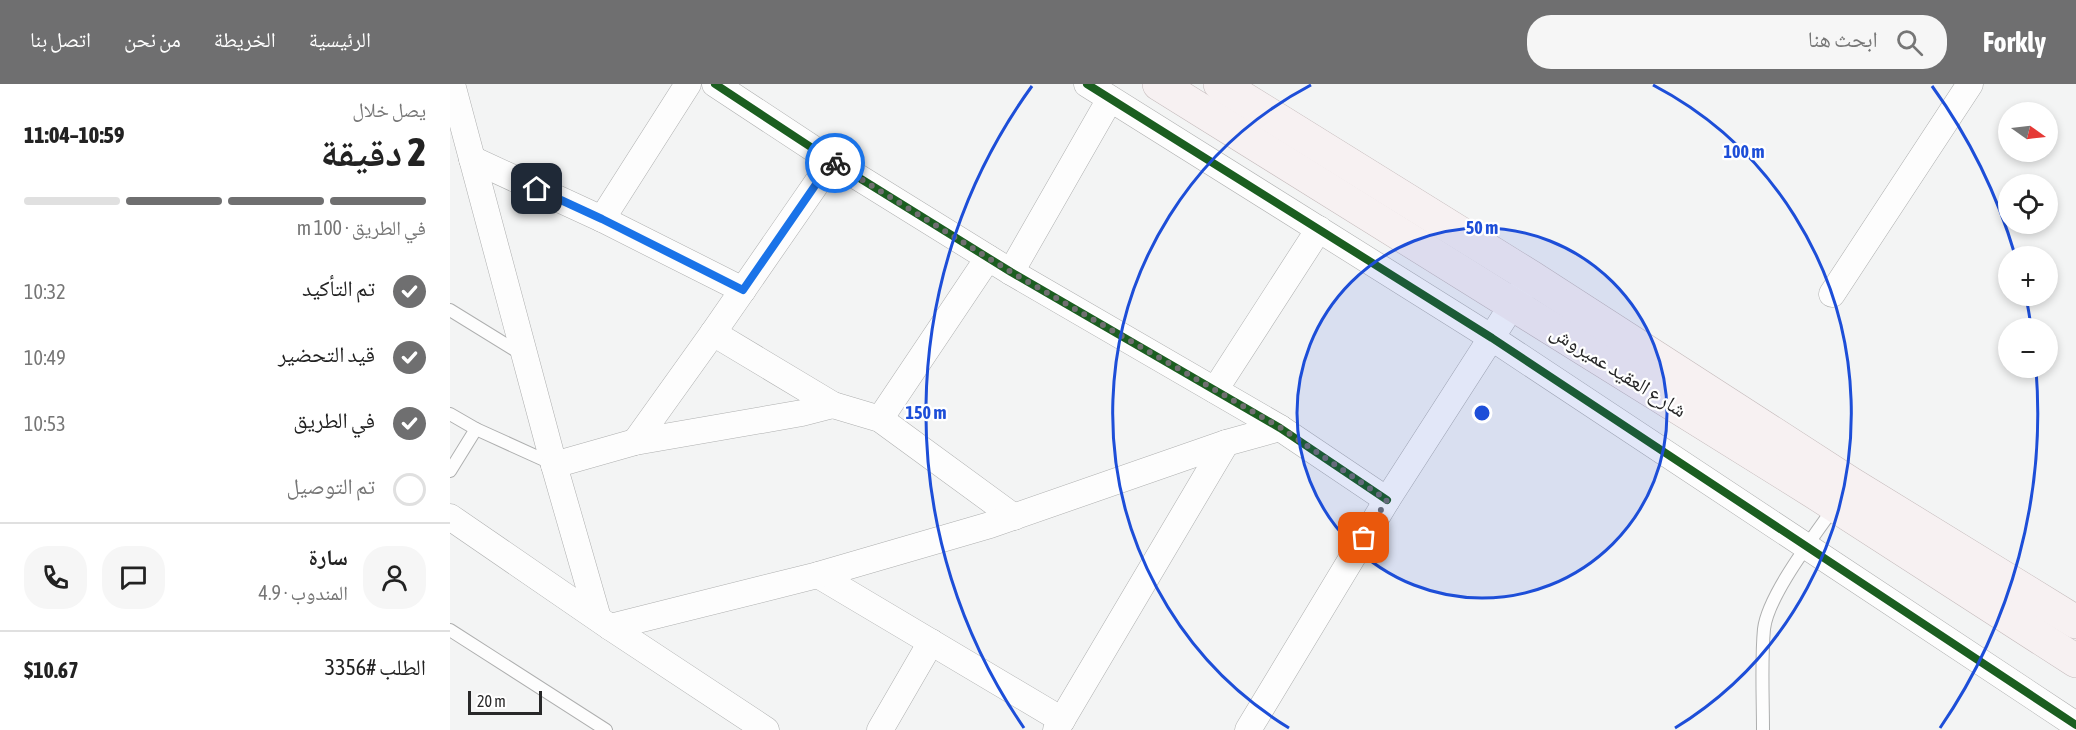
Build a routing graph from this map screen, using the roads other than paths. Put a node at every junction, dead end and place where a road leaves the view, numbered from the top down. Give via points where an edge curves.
1 (452, 84) edge
2 (688, 84) edge
3 (715, 84) edge
4 (1087, 84) edge
5 (1159, 84) edge
6 (1220, 84) edge
7 (1970, 84) edge
8 (1110, 99) junction
9 (472, 159) junction
10 (832, 161) junction
11 (602, 219) junction
12 (1318, 229) junction
13 (988, 258) junction
14 (1011, 272) junction
15 (1530, 277) junction
16 (743, 290) junction
17 (1832, 294) dead end
18 (1513, 304) junction
19 (450, 310) edge
20 (713, 333) junction
21 (1492, 338) junction
22 (525, 357) junction
23 (1215, 390) junction
24 (833, 405) junction
25 (450, 414) edge
26 (880, 419) junction
27 (1281, 428) junction
28 (476, 429) junction
29 (635, 442) junction
30 (1226, 443) junction
31 (554, 465) junction
32 (450, 471) edge
33 (1843, 494) junction
34 (1387, 500) junction
35 (1014, 517) junction
36 (453, 525) edge
37 (1807, 546) junction
38 (818, 575) junction
39 (2067, 617) edge
40 (604, 623) junction
41 (450, 630) edge
42 (2041, 639) junction
43 (930, 642) junction
44 (2076, 661) edge
45 (2076, 724) edge
46 (1059, 725) edge
47 (752, 726) edge
48 (606, 730) edge
49 (880, 730) edge
50 (1248, 730) edge
51 (1763, 730) edge

1 - 9 street
2 - 11 street
3 - 10 street
4 - 8 street
5 - 18 main road, شارع العقيد عميروش
6 - 15 main road, شارع العقيد عميروش
7 - 17 street
8 - 12 street
8 - 14 street
9 - 11 street
9 - 22 street
10 - 13 street
10 - 16 street
11 - 16 street
12 - 21 street
12 - 23 street
13 - 14 street
13 - 26 street
14 - 23 street
15 - 18 street
15 - 33 main road, شارع العقيد عميروش
16 - 20 street
18 - 21 street
18 - 33 main road, شارع العقيد عميروش
19 - 22 lane
20 - 24 street
20 - 29 street
21 - 34 street
21 - 37 street
22 - 31 street
23 - 27 street
24 - 26 street
24 - 29 street
25 - 28 lane
26 - 35 street
27 - 30 street
27 - 34 street
28 - 31 lane
28 - 32 lane
29 - 31 street
30 - 35 street
30 - 46 street
31 - 40 street
33 - 37 lane
33 - 39 main road, شارع العقيد عميروش
33 - 42 main road, شارع العقيد عميروش
34 - 50 street
35 - 38 street
36 - 40 street
37 - 45 street
37 - 51 lane via 1781,588 1764,627
38 - 40 street
38 - 43 street
39 - 42 main road
40 - 47 street
41 - 48 lane
42 - 44 main road, شارع العقيد عميروش
43 - 46 street
43 - 49 street

